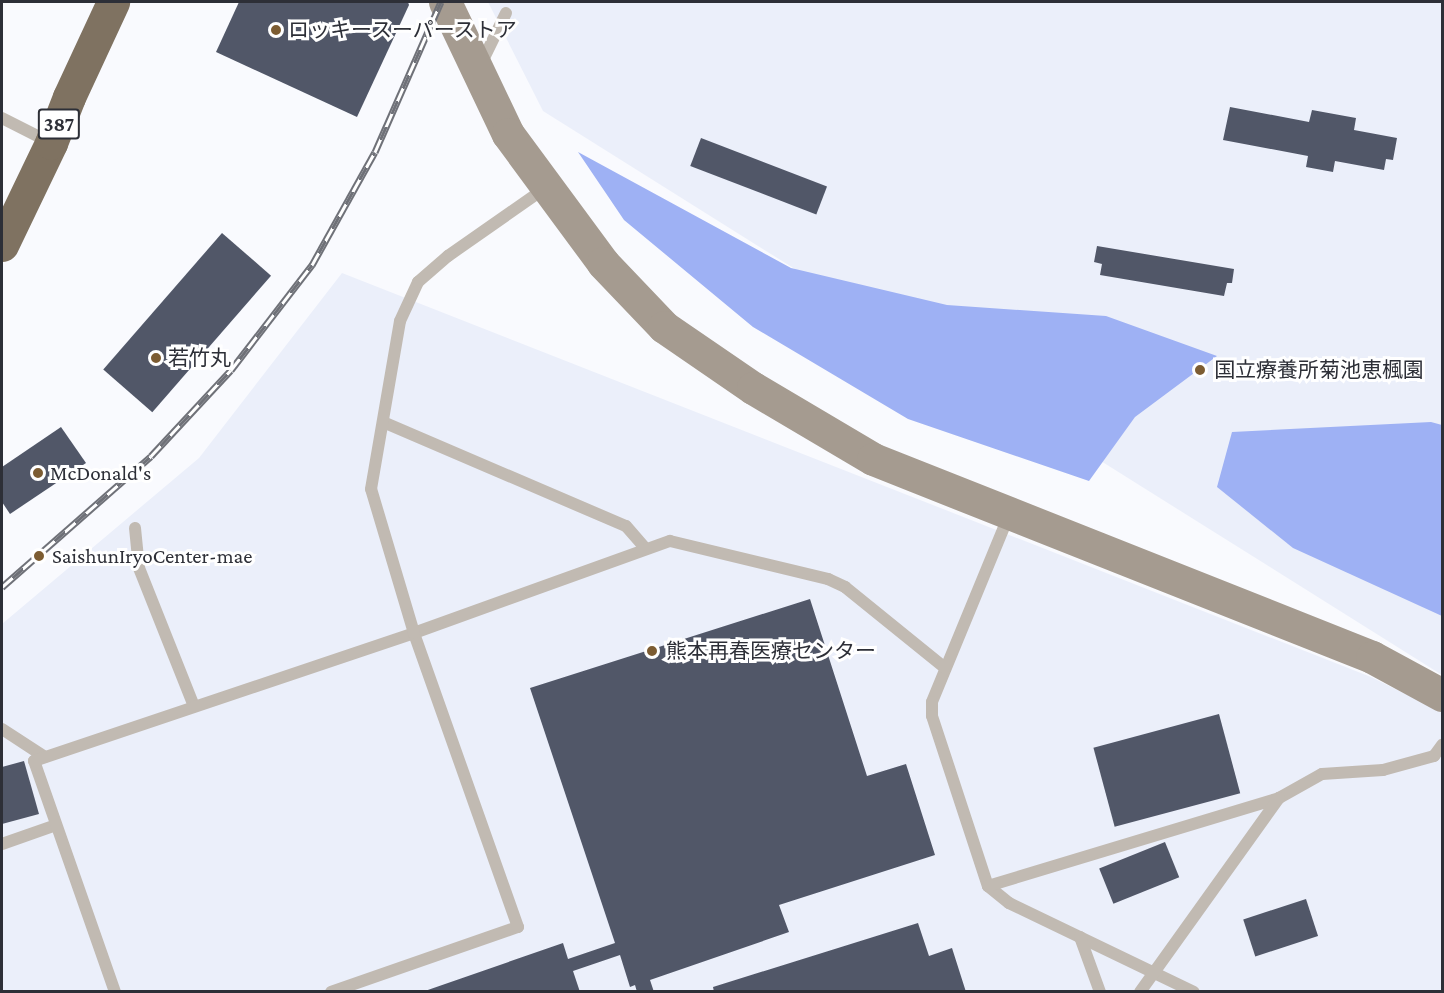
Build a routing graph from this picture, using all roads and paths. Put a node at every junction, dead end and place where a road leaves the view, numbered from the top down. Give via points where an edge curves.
1 (113, 2) edge
2 (445, 2) edge
3 (506, 13) dead end
4 (478, 70) junction
5 (2, 118) edge
6 (51, 143) junction
7 (545, 188) junction
8 (2, 245) edge
9 (383, 422) junction
10 (1009, 515) junction
11 (135, 528) dead end
12 (646, 549) junction
13 (414, 633) junction
14 (945, 668) junction
15 (1443, 695) edge
16 (194, 706) junction
17 (2, 729) edge
18 (1443, 745) edge
19 (45, 757) junction
20 (1279, 798) junction
21 (56, 825) junction
22 (2, 844) edge
23 (988, 885) junction
24 (1080, 938) junction
25 (1153, 972) junction
26 (115, 992) edge
27 (331, 992) edge
28 (1100, 992) edge
29 (1140, 992) edge
30 (1194, 992) edge

1 - 6 highway, 387
2 - 4 street
3 - 4 lane
4 - 7 street via 508,134
5 - 6 lane
6 - 8 highway, 387
7 - 9 lane via 448,256 418,282 400,321
7 - 10 street via 603,263 664,327 753,388 873,459
9 - 12 lane via 626,526
9 - 13 lane via 371,489
10 - 14 lane
10 - 15 street via 1372,657
11 - 16 lane via 139,568
12 - 13 lane
12 - 14 lane via 670,541 828,579 846,587
13 - 16 lane
13 - 27 lane via 518,927
14 - 23 lane via 932,702 932,716
16 - 19 lane
17 - 19 lane
18 - 20 lane via 1434,756 1383,771 1322,774
19 - 21 lane via 34,761
20 - 23 lane
20 - 25 lane
21 - 22 lane
21 - 26 lane
23 - 24 lane via 1009,903
24 - 25 lane
24 - 28 lane
25 - 29 lane
25 - 30 lane

